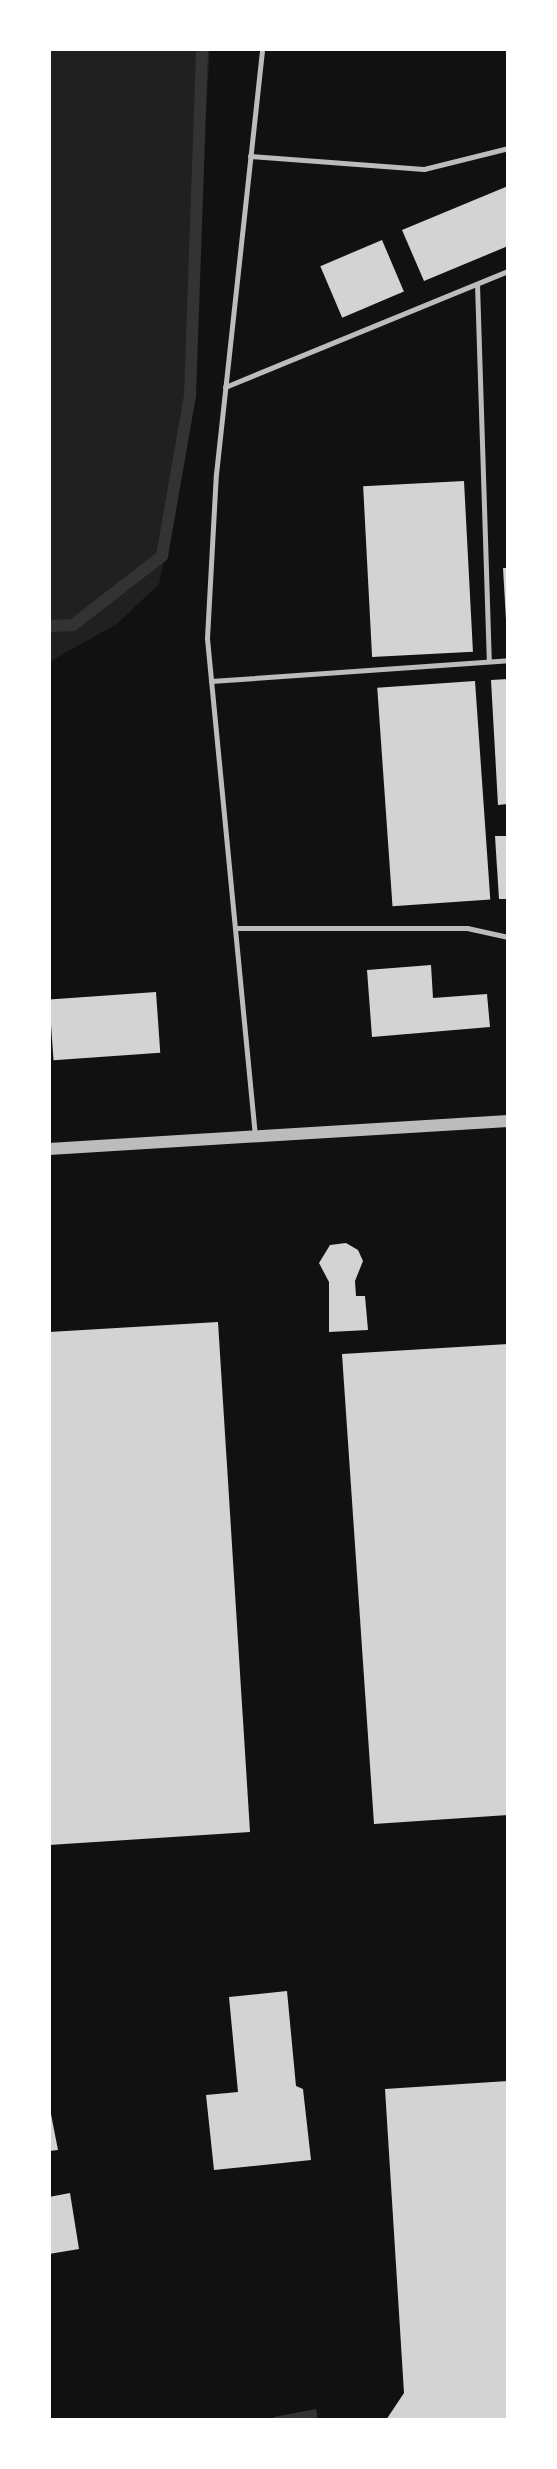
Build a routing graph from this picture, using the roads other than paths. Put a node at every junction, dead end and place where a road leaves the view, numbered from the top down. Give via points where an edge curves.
1 (262, 49) edge
2 (508, 148) edge
3 (250, 156) junction
4 (508, 271) edge
5 (477, 284) junction
6 (225, 387) junction
7 (508, 660) edge
8 (489, 662) junction
9 (211, 681) junction
10 (234, 928) junction
11 (508, 937) edge
12 (508, 1121) edge
13 (255, 1136) junction
14 (49, 1149) edge

1 - 3 lane
2 - 3 lane via 424,169
3 - 6 lane
4 - 5 lane
5 - 6 lane
5 - 8 lane
6 - 9 lane via 207,638
7 - 8 lane
8 - 9 lane
9 - 10 lane
10 - 11 lane via 467,928
10 - 13 lane
12 - 13 street
13 - 14 street

